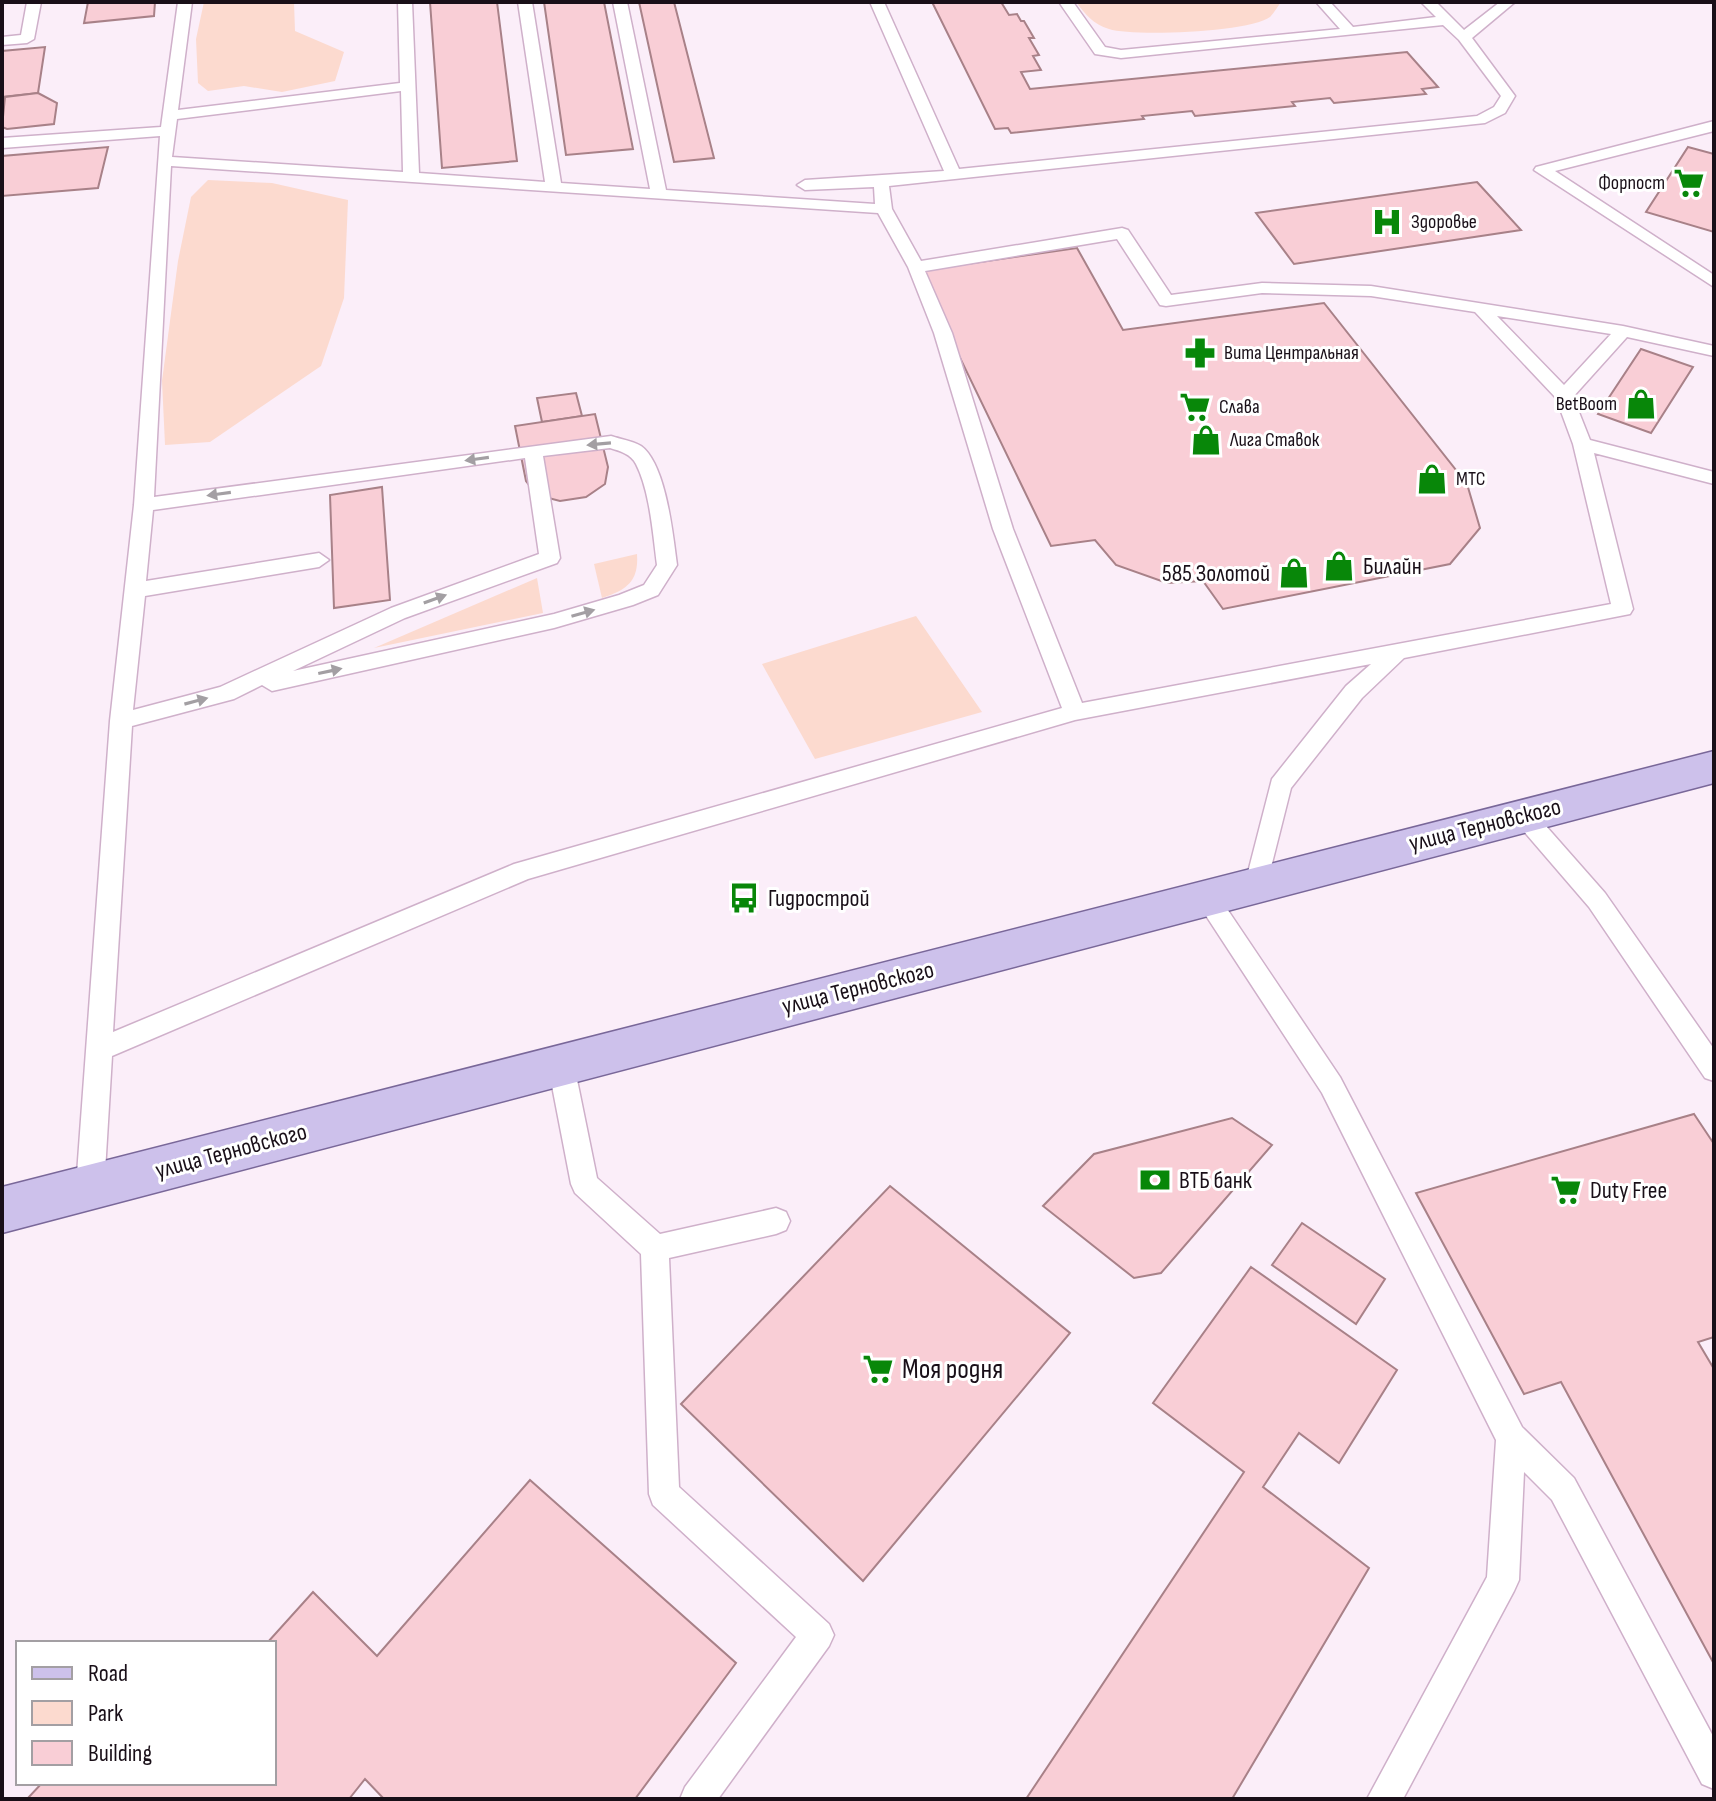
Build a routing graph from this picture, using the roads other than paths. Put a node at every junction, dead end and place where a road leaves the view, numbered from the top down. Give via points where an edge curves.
1 (34, 2) edge
2 (185, 2) edge
3 (405, 2) edge
4 (525, 2) edge
5 (620, 2) edge
6 (877, 2) edge
7 (1066, 2) edge
8 (1323, 2) edge
9 (1428, 2) edge
10 (1508, 2) edge
11 (1446, 20) junction
12 (1350, 32) junction
13 (1464, 37) junction
14 (2, 41) edge
15 (408, 86) junction
16 (169, 123) junction
17 (1714, 126) edge
18 (2, 143) edge
19 (164, 161) junction
20 (953, 174) junction
21 (411, 176) junction
22 (881, 182) junction
23 (805, 185) dead end
24 (554, 188) junction
25 (659, 194) junction
26 (884, 209) junction
27 (916, 267) junction
28 (1714, 282) edge
29 (1480, 308) junction
30 (1623, 331) junction
31 (1714, 351) edge
32 (1564, 396) junction
33 (1582, 444) junction
34 (533, 451) junction
35 (1714, 478) edge
36 (144, 505) junction
37 (319, 560) dead end
38 (136, 590) junction
39 (1398, 652) junction
40 (226, 693) junction
41 (1075, 712) junction
42 (121, 721) junction
43 (1714, 767) edge
44 (1523, 815) junction
45 (1257, 884) junction
46 (1207, 898) junction
47 (101, 1049) junction
48 (561, 1065) junction
49 (1714, 1070) edge
50 (90, 1188) junction
51 (2, 1210) edge
52 (776, 1221) dead end
53 (655, 1248) junction
54 (1511, 1438) junction
55 (1714, 1772) edge
56 (697, 1799) edge
57 (1384, 1799) edge

1 - 14 lane via 27,39
2 - 16 lane
3 - 15 lane
4 - 24 lane
5 - 25 lane
6 - 20 lane
7 - 12 lane via 1093,44 1109,54
8 - 12 lane
9 - 11 lane
10 - 13 lane
11 - 12 lane
11 - 13 lane
13 - 20 lane via 1508,96 1500,110 1480,120
15 - 16 lane
15 - 21 lane
16 - 18 lane
16 - 19 lane
17 - 28 lane via 1542,170
19 - 21 lane
19 - 36 lane
20 - 22 lane
21 - 24 lane
22 - 23 lane
22 - 26 lane
24 - 25 lane
25 - 26 lane
26 - 27 lane
27 - 29 lane via 1122,233 1166,301 1262,288 1371,291
27 - 41 lane via 943,333 1003,529
29 - 30 lane
29 - 32 lane
30 - 31 lane
30 - 32 lane
32 - 33 lane
33 - 35 lane
33 - 39 lane via 1623,609
34 -> 36 lane
40 -> 34 lane via 398,613 550,558
40 -> 34 lane via 554,621 651,590 667,565 645,461 633,449 611,442
36 - 38 lane
37 - 38 lane
38 - 42 lane
39 - 41 lane
39 - 45 lane via 1354,692 1280,785
42 -> 40 lane
41 - 47 lane via 522,871
42 - 47 lane
43 - 44 main road, улица Терновского
44 - 45 main road, улица Терновского
44 - 49 lane via 1597,900
45 - 46 main road, улица Терновского
46 - 48 main road, улица Терновского
46 - 54 lane via 1331,1085
47 - 50 lane
48 - 50 main road, улица Терновского
48 - 53 lane via 585,1184
50 - 51 main road, улица Терновского
52 - 53 lane
53 - 56 lane via 664,1494 818,1635
54 - 55 lane via 1563,1489
54 - 57 lane via 1503,1580

